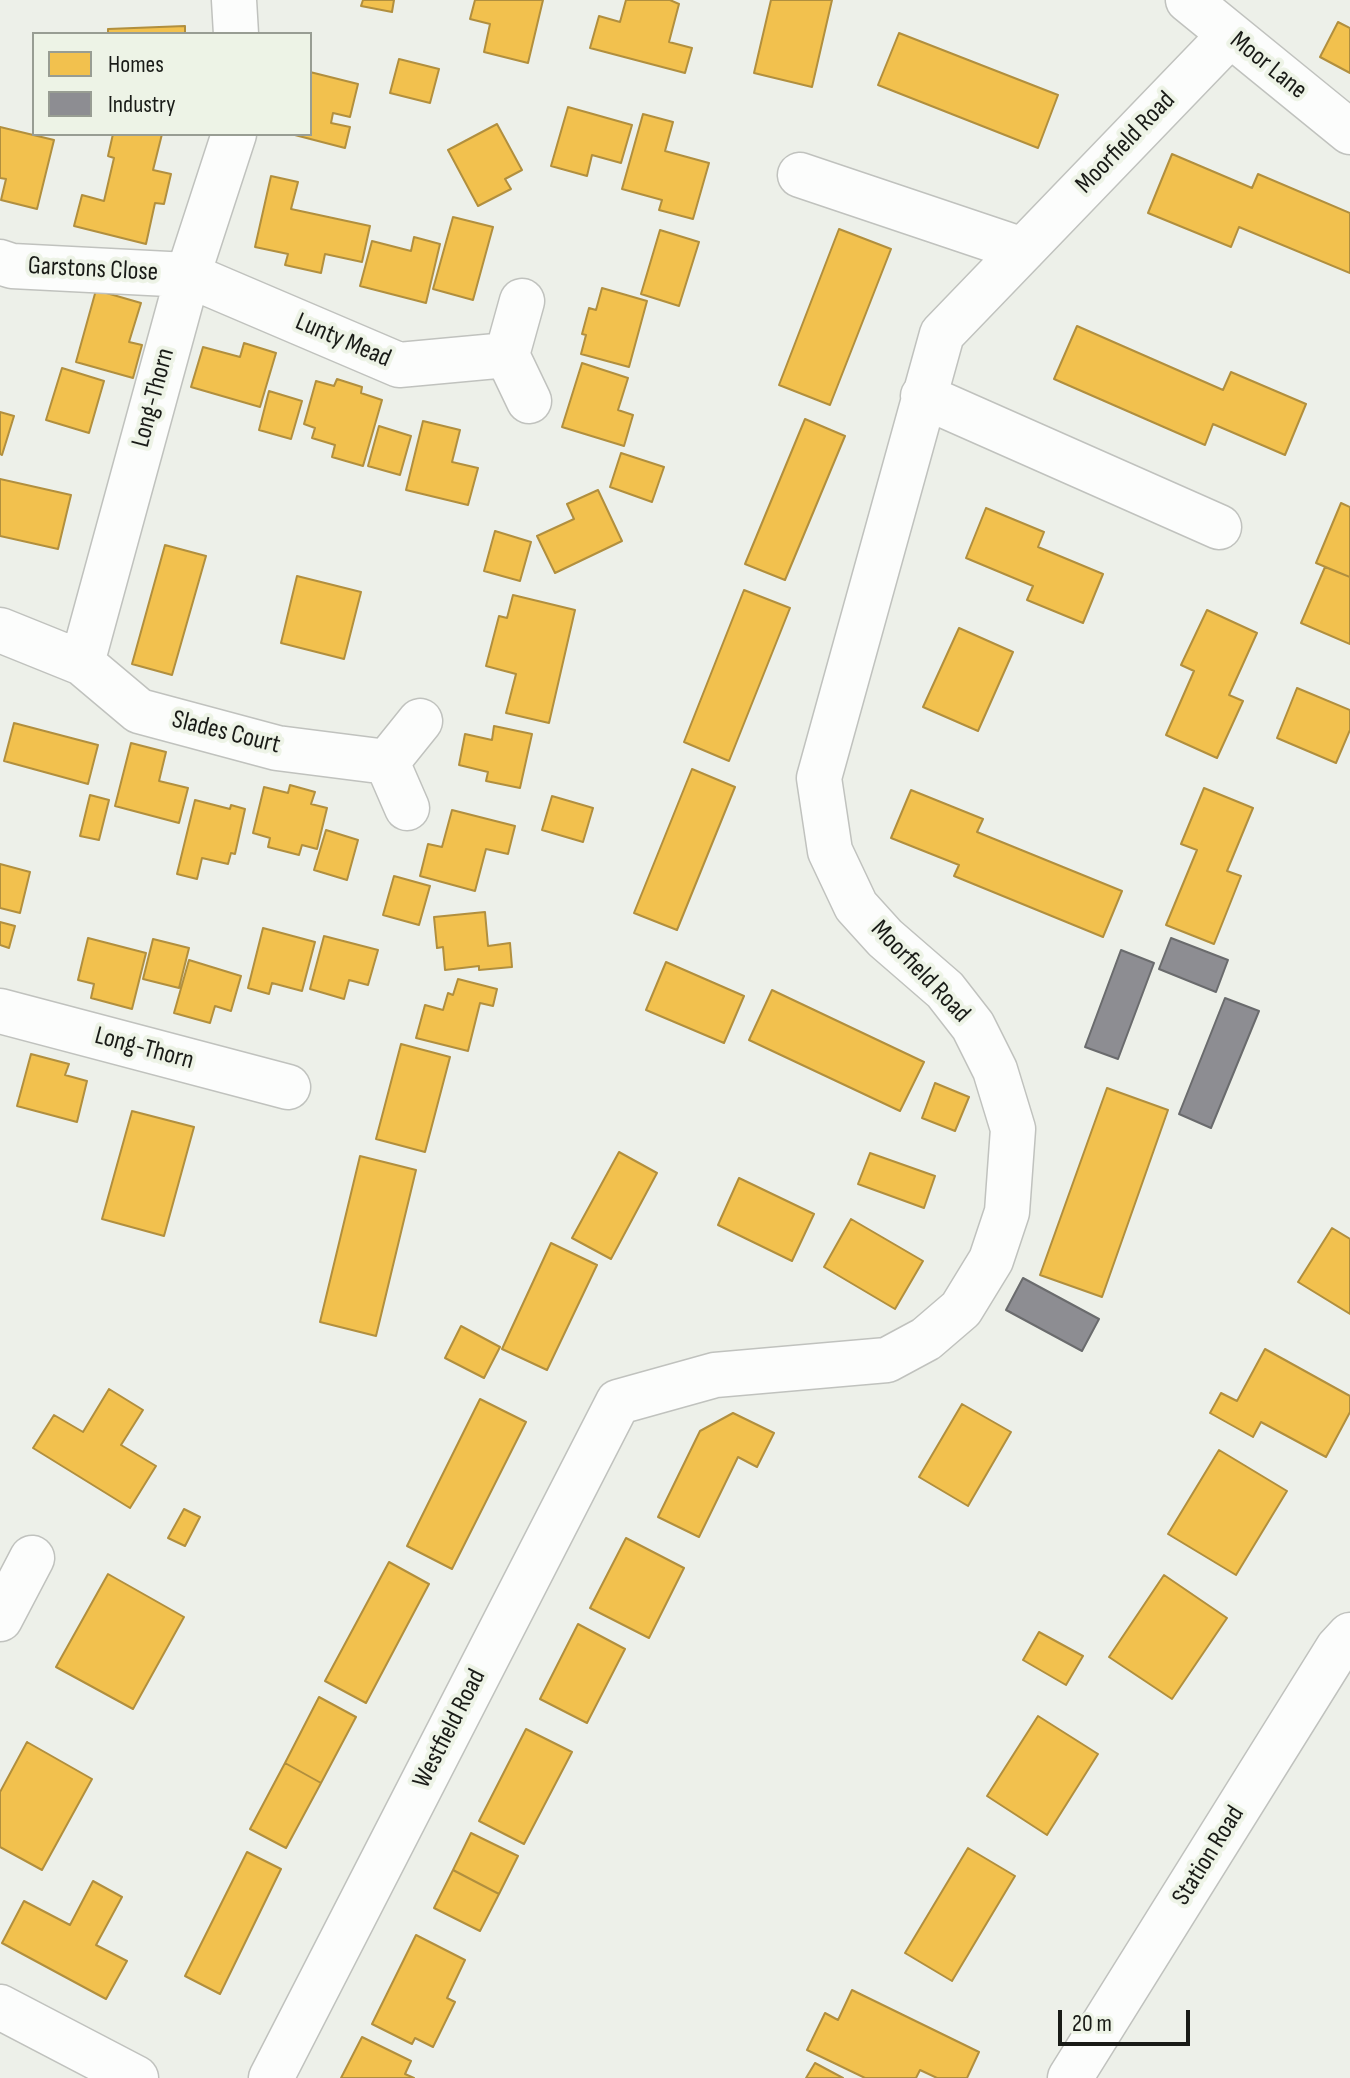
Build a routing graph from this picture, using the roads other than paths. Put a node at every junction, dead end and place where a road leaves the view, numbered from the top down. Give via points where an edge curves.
1 (234, 0) edge
2 (1188, 0) edge
3 (236, 32) edge
4 (1230, 35) junction
5 (1350, 132) edge
6 (233, 136) edge
7 (800, 175) dead end
8 (1023, 250) junction
9 (0, 262) edge
10 (188, 275) junction
11 (522, 301) dead end
12 (507, 355) junction
13 (923, 396) junction
14 (529, 401) dead end
15 (1219, 527) dead end
16 (0, 630) edge
17 (82, 663) junction
18 (420, 721) dead end
19 (387, 762) junction
20 (407, 808) dead end
21 (0, 1011) edge
22 (288, 1087) dead end
23 (641, 1395) joint
24 (32, 1558) dead end
25 (0, 1619) edge
26 (1350, 1635) edge
27 (0, 2007) edge
28 (136, 2078) edge
29 (271, 2078) edge
30 (1070, 2078) edge

1 - 3 street
2 - 4 street, Moor Lane
4 - 5 street, Moor Lane
4 - 8 street, Moorfield Road
6 - 10 street, Long-Thorn
7 - 8 street
8 - 13 street, Moorfield Road via 942,334
9 - 10 street, Garstons Close
10 - 12 street, Lunty Mead via 399,365
10 - 17 street, Long-Thorn
11 - 12 street
12 - 14 street
13 - 15 street
13 - 23 street, Moorfield Road via 819,778 830,851 856,906 945,990 973,1026 995,1070 1013,1129 1007,1212 991,1260 961,1309 926,1339 887,1360 715,1375
16 - 17 street, Slades Court
17 - 19 street, Slades Court via 139,711 277,748
18 - 19 street
19 - 20 street
21 - 22 street, Long-Thorn
23 - 29 street, Westfield Road via 618,1402
24 - 25 street
26 - 30 street, Station Road
27 - 28 street

